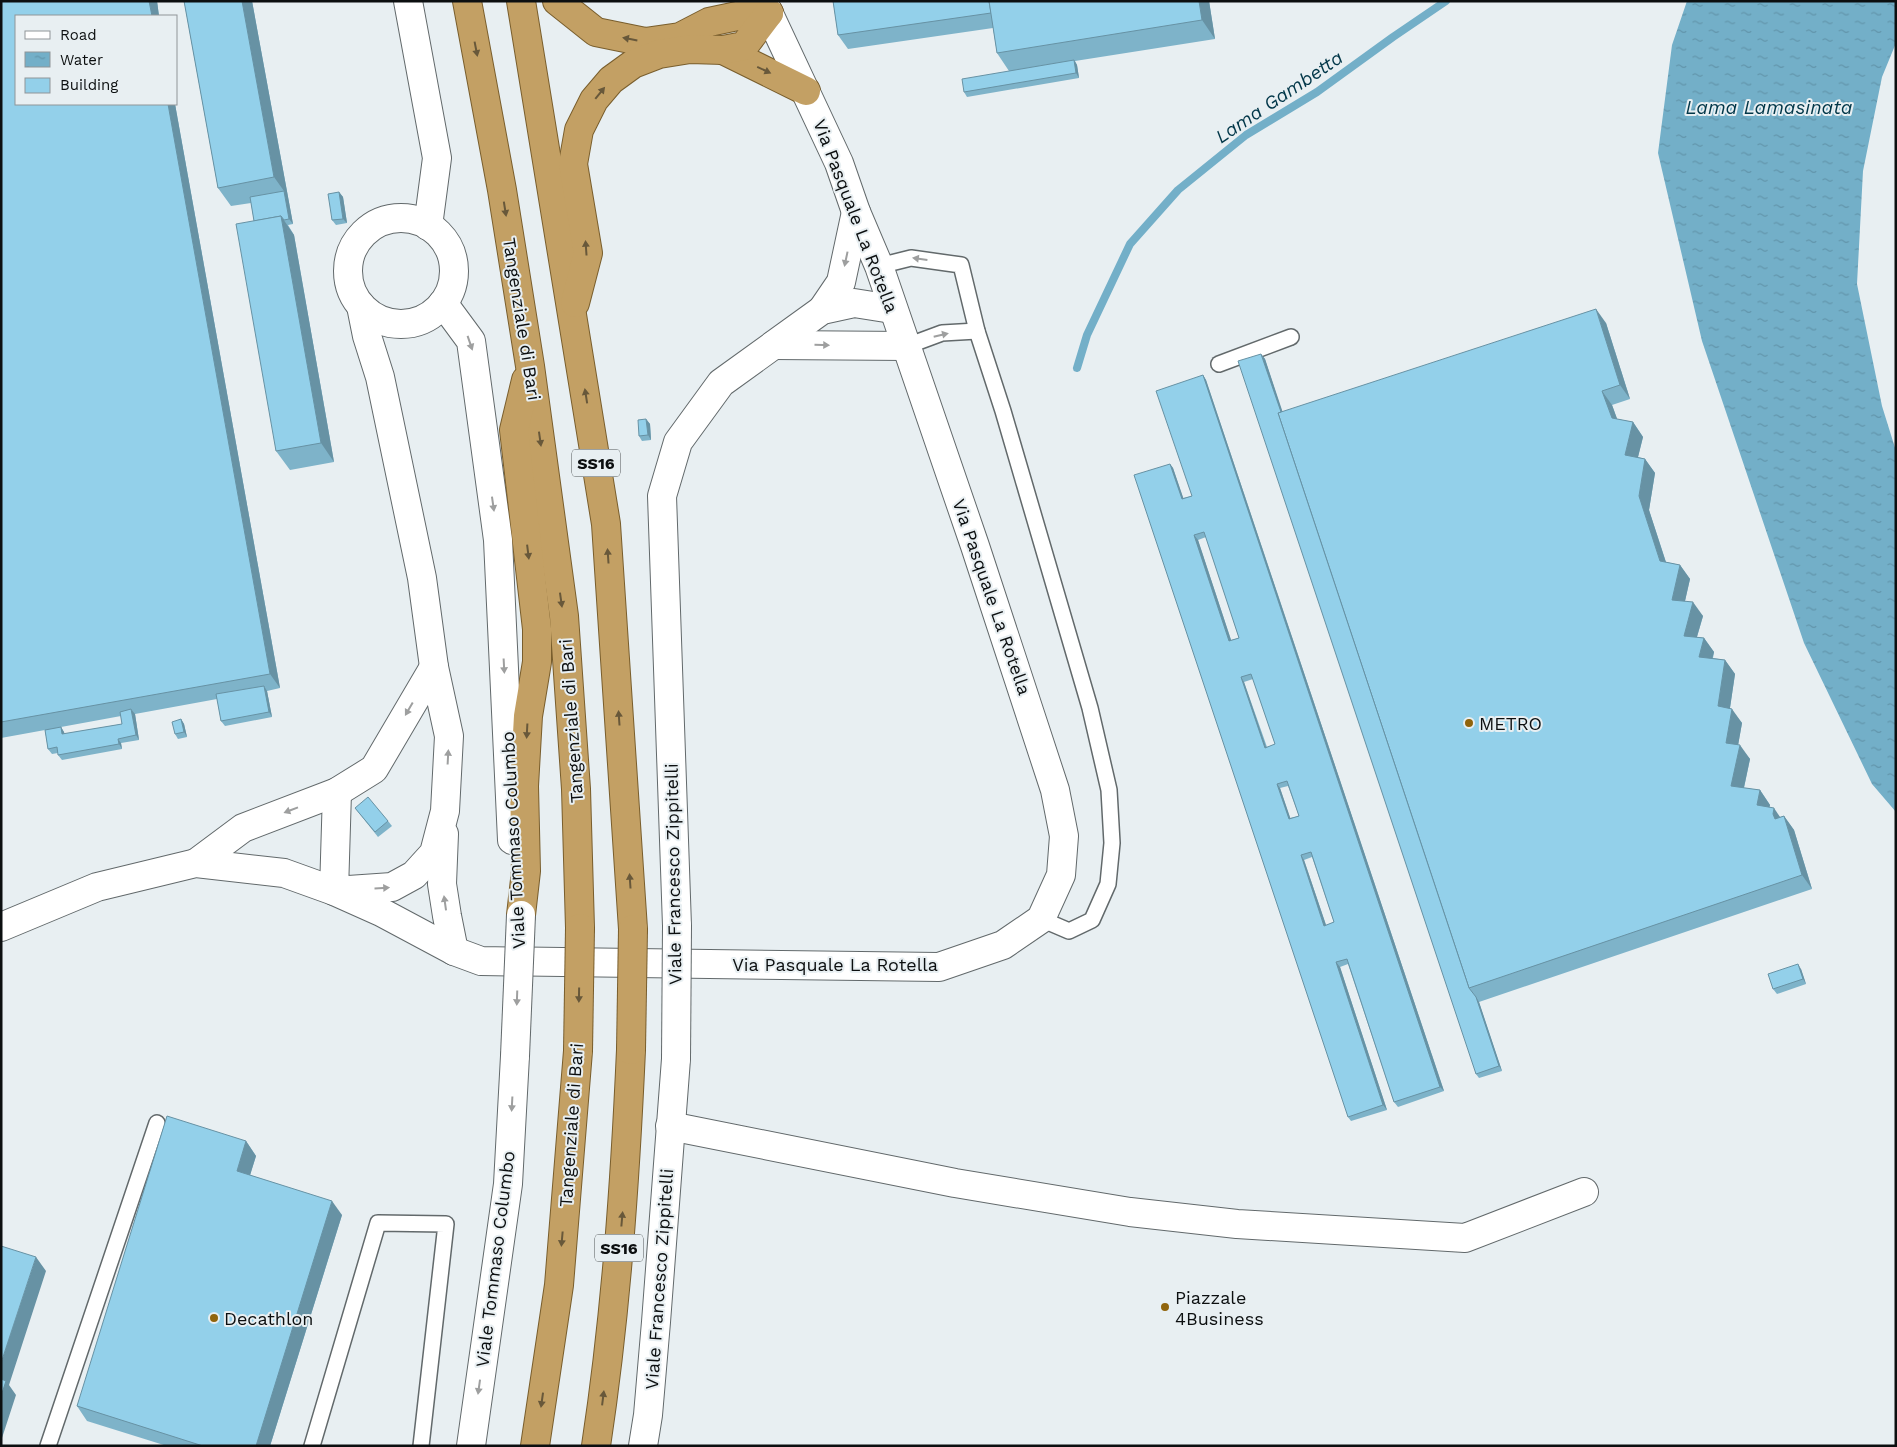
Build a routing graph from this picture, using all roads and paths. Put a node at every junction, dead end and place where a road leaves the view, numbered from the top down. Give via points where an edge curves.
1 (408, 1) edge
2 (467, 1) edge
3 (521, 1) edge
4 (557, 1) edge
5 (766, 7) edge
6 (714, 12) edge
7 (722, 50) junction
8 (806, 91) junction
9 (856, 212) junction
10 (428, 226) junction
11 (879, 266) junction
12 (443, 303) junction
13 (361, 306) junction
14 (892, 309) junction
15 (822, 310) junction
16 (572, 312) junction
17 (406, 324) junction
18 (976, 331) junction
19 (1291, 337) dead end
20 (774, 345) junction
21 (907, 346) junction
22 (1220, 364) dead end
23 (530, 366) junction
24 (380, 377) junction
25 (434, 667) junction
26 (337, 792) junction
27 (445, 810) junction
28 (196, 863) junction
29 (334, 890) junction
30 (520, 915) junction
31 (1042, 919) junction
32 (1, 927) edge
33 (454, 951) junction
34 (156, 1123) dead end
35 (670, 1126) junction
36 (1584, 1192) dead end
37 (48, 1446) edge
38 (312, 1446) edge
39 (421, 1446) edge
40 (470, 1446) edge
41 (535, 1446) edge
42 (596, 1446) edge
43 (643, 1446) edge

1 - 10 street via 437,158
2 -> 23 highway, Tangenziale di Bari
3 - 16 highway, SS16
6 -> 4 highway via 680,37 645,42 596,32
5 - 6 highway via 742,15
5 - 7 highway via 744,46
5 - 8 street, Via Pasquale La Rotella
7 -> 8 highway
16 -> 7 highway via 588,252 573,164 580,130 594,100 611,80 633,64 658,54 690,49
8 - 9 street, Via Pasquale La Rotella via 839,163
9 - 11 street, Via Pasquale La Rotella
9 -> 15 street via 841,282
10 - 12 street via 442,238 454,270 452,288
10 - 13 street via 413,220 380,222 355,244 348,276 352,292
11 - 14 street, Via Pasquale La Rotella
18 -> 11 lane via 961,265 911,258
12 - 17 street via 420,321
12 -> 30 street, Viale Tommaso Columbo via 471,341 498,540 514,871
13 - 17 street via 374,317 389,323
13 - 24 street
14 - 15 street via 854,303
14 - 21 street, Via Pasquale La Rotella
15 - 20 street, Viale Francesco Zippitelli
42 -> 16 highway, SS16, bridge via 615,1298 625,1184 633,929 606,524
17 - 24 street via 392,341
21 -> 18 lane via 942,333
18 - 31 lane via 1003,411 1088,700 1109,790 1112,844 1108,884 1092,920 1069,930
19 - 22 lane
20 -> 21 street
20 - 35 street, Viale Francesco Zippitelli, bridge via 721,382 678,442 662,496 676,926 676,1059
21 - 31 street, Via Pasquale La Rotella via 1055,790 1064,836 1061,875
23 -> 30 highway via 514,430 537,629 537,662 528,716 524,786 526,871
23 -> 41 highway, Tangenziale di Bari, bridge via 564,616 576,789 580,928 578,1051 559,1285
24 - 25 street via 422,578
25 -> 26 street via 374,769
27 -> 25 street via 449,736
26 -> 28 street via 243,828
26 - 29 street
29 -> 27 street via 392,887 414,875 434,853
33 -> 27 street via 442,884
28 - 29 street, Via Pasquale La Rotella via 284,874
28 - 32 street, Via Pasquale La Rotella via 97,887
29 - 33 street, Via Pasquale La Rotella
30 -> 40 street, Viale Tommaso Columbo, bridge via 508,1184
31 - 33 street, Via Pasquale La Rotella via 1003,945 939,967 482,961
34 - 37 lane
35 - 36 street via 955,1183 1130,1212 1236,1224 1465,1238
35 - 43 street, Viale Francesco Zippitelli via 656,1322
38 - 39 lane via 378,1223 446,1224

